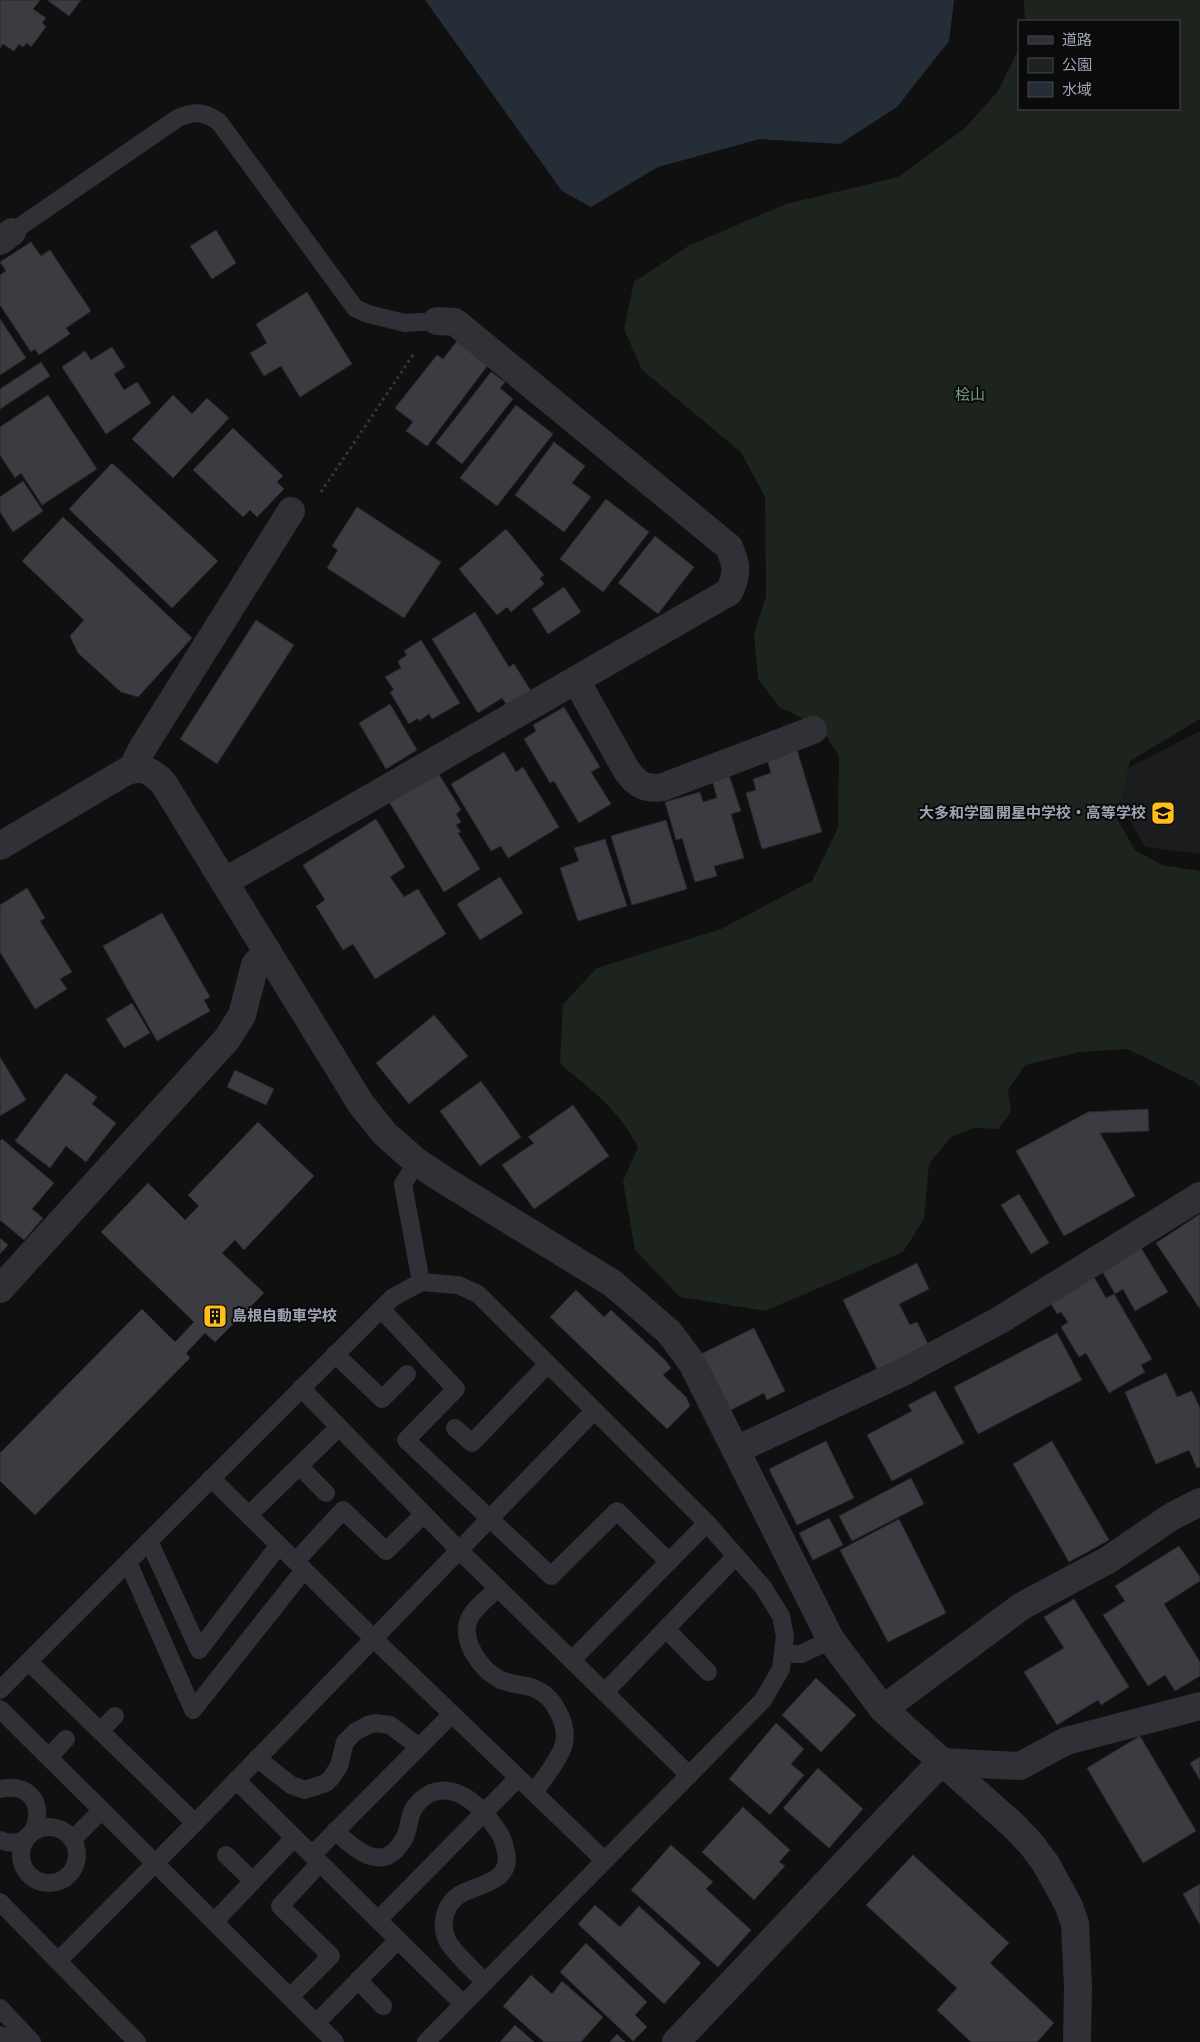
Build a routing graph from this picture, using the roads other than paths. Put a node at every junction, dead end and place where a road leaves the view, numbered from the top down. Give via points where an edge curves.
1 (6, 236) edge
2 (436, 321) joint
3 (291, 511) dead end
4 (576, 680) junction
5 (813, 730) dead end
6 (132, 768) junction
7 (0, 846) edge
8 (224, 882) junction
9 (267, 951) junction
10 (417, 1162) junction
11 (1200, 1196) edge
12 (421, 1282) junction
13 (0, 1289) edge
14 (381, 1309) junction
15 (335, 1354) junction
16 (548, 1364) junction
17 (407, 1374) dead end
18 (301, 1388) junction
19 (594, 1412) junction
20 (339, 1428) junction
21 (455, 1428) dead end
22 (736, 1450) junction
23 (299, 1466) junction
24 (211, 1478) junction
25 (326, 1494) dead end
26 (1200, 1502) edge
27 (424, 1514) junction
28 (249, 1515) junction
29 (490, 1519) junction
30 (707, 1523) junction
31 (149, 1540) junction
32 (279, 1545) junction
33 (460, 1550) junction
34 (736, 1556) junction
35 (128, 1562) junction
36 (669, 1562) junction
37 (300, 1566) junction
38 (498, 1588) junction
39 (666, 1629) junction
40 (374, 1639) junction
41 (831, 1640) junction
42 (784, 1654) junction
43 (572, 1660) junction
44 (29, 1662) junction
45 (708, 1672) dead end
46 (0, 1690) edge
47 (605, 1692) junction
48 (1200, 1706) edge
49 (0, 1709) edge
50 (883, 1709) junction
51 (452, 1714) junction
52 (115, 1716) dead end
53 (100, 1731) junction
54 (66, 1739) dead end
55 (419, 1747) junction
56 (49, 1757) junction
57 (257, 1758) junction
58 (941, 1762) junction
59 (689, 1775) junction
60 (518, 1778) junction
61 (236, 1780) junction
62 (0, 1789) edge
63 (534, 1793) junction
64 (102, 1810) junction
65 (483, 1813) junction
66 (195, 1823) junction
67 (334, 1831) junction
68 (32, 1833) junction
69 (294, 1838) junction
70 (0, 1840) edge
71 (72, 1840) junction
72 (226, 1855) dead end
73 (316, 1859) junction
74 (604, 1860) junction
75 (155, 1863) junction
76 (253, 1881) junction
77 (0, 1902) edge
78 (378, 1920) junction
79 (214, 1922) junction
80 (398, 1940) junction
81 (58, 1961) junction
82 (358, 1980) junction
83 (485, 1982) junction
84 (290, 1997) junction
85 (463, 2004) junction
86 (383, 2006) dead end
87 (0, 2008) edge
88 (316, 2023) junction
89 (0, 2035) edge
90 (17, 2042) edge
91 (32, 2042) edge
92 (137, 2042) edge
93 (335, 2042) edge
94 (426, 2042) edge
95 (676, 2042) edge
96 (1077, 2042) edge

1 - 2 lane via 178,118 190,112 200,112 219,122 355,308 405,323
2 - 4 street via 455,322 729,547 736,562 736,579 729,592
3 - 6 street
4 - 5 street via 627,771 643,787 652,789
4 - 8 street
6 - 7 street
6 - 8 street via 153,772 164,784
8 - 9 street
9 - 10 street via 361,1104 385,1134
9 - 13 street via 256,966 242,1015 227,1039
10 - 12 lane via 402,1184
10 - 22 street via 612,1283 669,1332 692,1362
11 - 22 street via 1000,1320 905,1371
12 - 14 lane via 392,1298
12 - 16 lane via 458,1285 478,1294
14 - 15 lane
14 - 29 lane via 456,1389 406,1440
15 - 17 lane via 382,1399
15 - 18 lane
16 - 19 lane
16 - 21 lane via 472,1443
18 - 20 lane
18 - 24 lane
19 - 29 lane
19 - 30 lane
20 - 23 lane
20 - 27 lane
22 - 41 street
23 - 25 lane
23 - 28 lane
24 - 28 lane
24 - 31 lane
26 - 50 street via 1171,1516 1108,1560 1022,1606
27 - 33 lane
27 - 37 lane via 386,1551 343,1510
28 - 32 lane
29 - 33 lane
29 - 36 lane via 552,1576 617,1511
30 - 34 lane
30 - 36 lane
31 - 32 lane via 199,1650
31 - 35 lane
32 - 37 lane
33 - 38 lane
33 - 40 lane
34 - 39 lane
34 - 42 lane via 763,1587 780,1616 786,1636
35 - 37 lane via 193,1710
35 - 44 lane
36 - 43 lane
37 - 40 lane
38 - 43 lane
38 - 63 lane via 476,1610 468,1624 475,1656 500,1680 535,1688 544,1694 559,1713 563,1725 562,1747
39 - 45 lane
39 - 47 lane
40 - 51 lane
40 - 57 lane
41 - 42 lane via 801,1654
41 - 50 street
42 - 59 lane via 782,1670 763,1700
43 - 47 lane
44 - 46 lane
44 - 53 lane
47 - 59 lane
48 - 58 street via 1066,1741 1020,1766
49 - 56 lane
50 - 58 street
51 - 55 lane
51 - 60 lane
52 - 53 lane
53 - 66 lane
54 - 56 lane
55 - 57 lane via 390,1725 368,1725 345,1742 339,1766 331,1778 305,1790 291,1785
55 - 67 lane
56 - 64 lane
57 - 61 lane
58 - 95 street
58 - 96 street via 1032,1844 1059,1885 1075,1924
59 - 74 lane
60 - 63 lane
60 - 65 lane
61 - 66 lane
61 - 69 lane
62 - 68 lane via 18,1788 33,1798 38,1816
63 - 74 lane
64 - 71 lane
64 - 75 lane
65 - 67 lane via 454,1791 427,1795 412,1810 400,1844 390,1854 381,1857 355,1850
65 - 78 lane
65 - 83 lane via 500,1833 508,1863 495,1880 458,1896 443,1920 448,1942
66 - 75 lane
67 - 73 lane
68 - 70 lane via 16,1842
68 - 71 lane via 39,1828 57,1828 65,1831
68 - 71 lane via 25,1840 22,1857 29,1873 45,1882 64,1879 70,1873 77,1856
69 - 73 lane
69 - 76 lane
72 - 76 lane
73 - 78 lane
73 - 84 lane via 280,1906 331,1956
74 - 83 lane
75 - 79 lane
75 - 81 lane
76 - 79 lane
77 - 81 lane
78 - 80 lane
79 - 84 lane
80 - 82 lane
80 - 85 lane
81 - 92 lane
82 - 86 lane
82 - 88 lane
83 - 85 lane
84 - 88 lane
85 - 94 lane
87 - 91 lane
88 - 93 lane
89 - 90 lane

